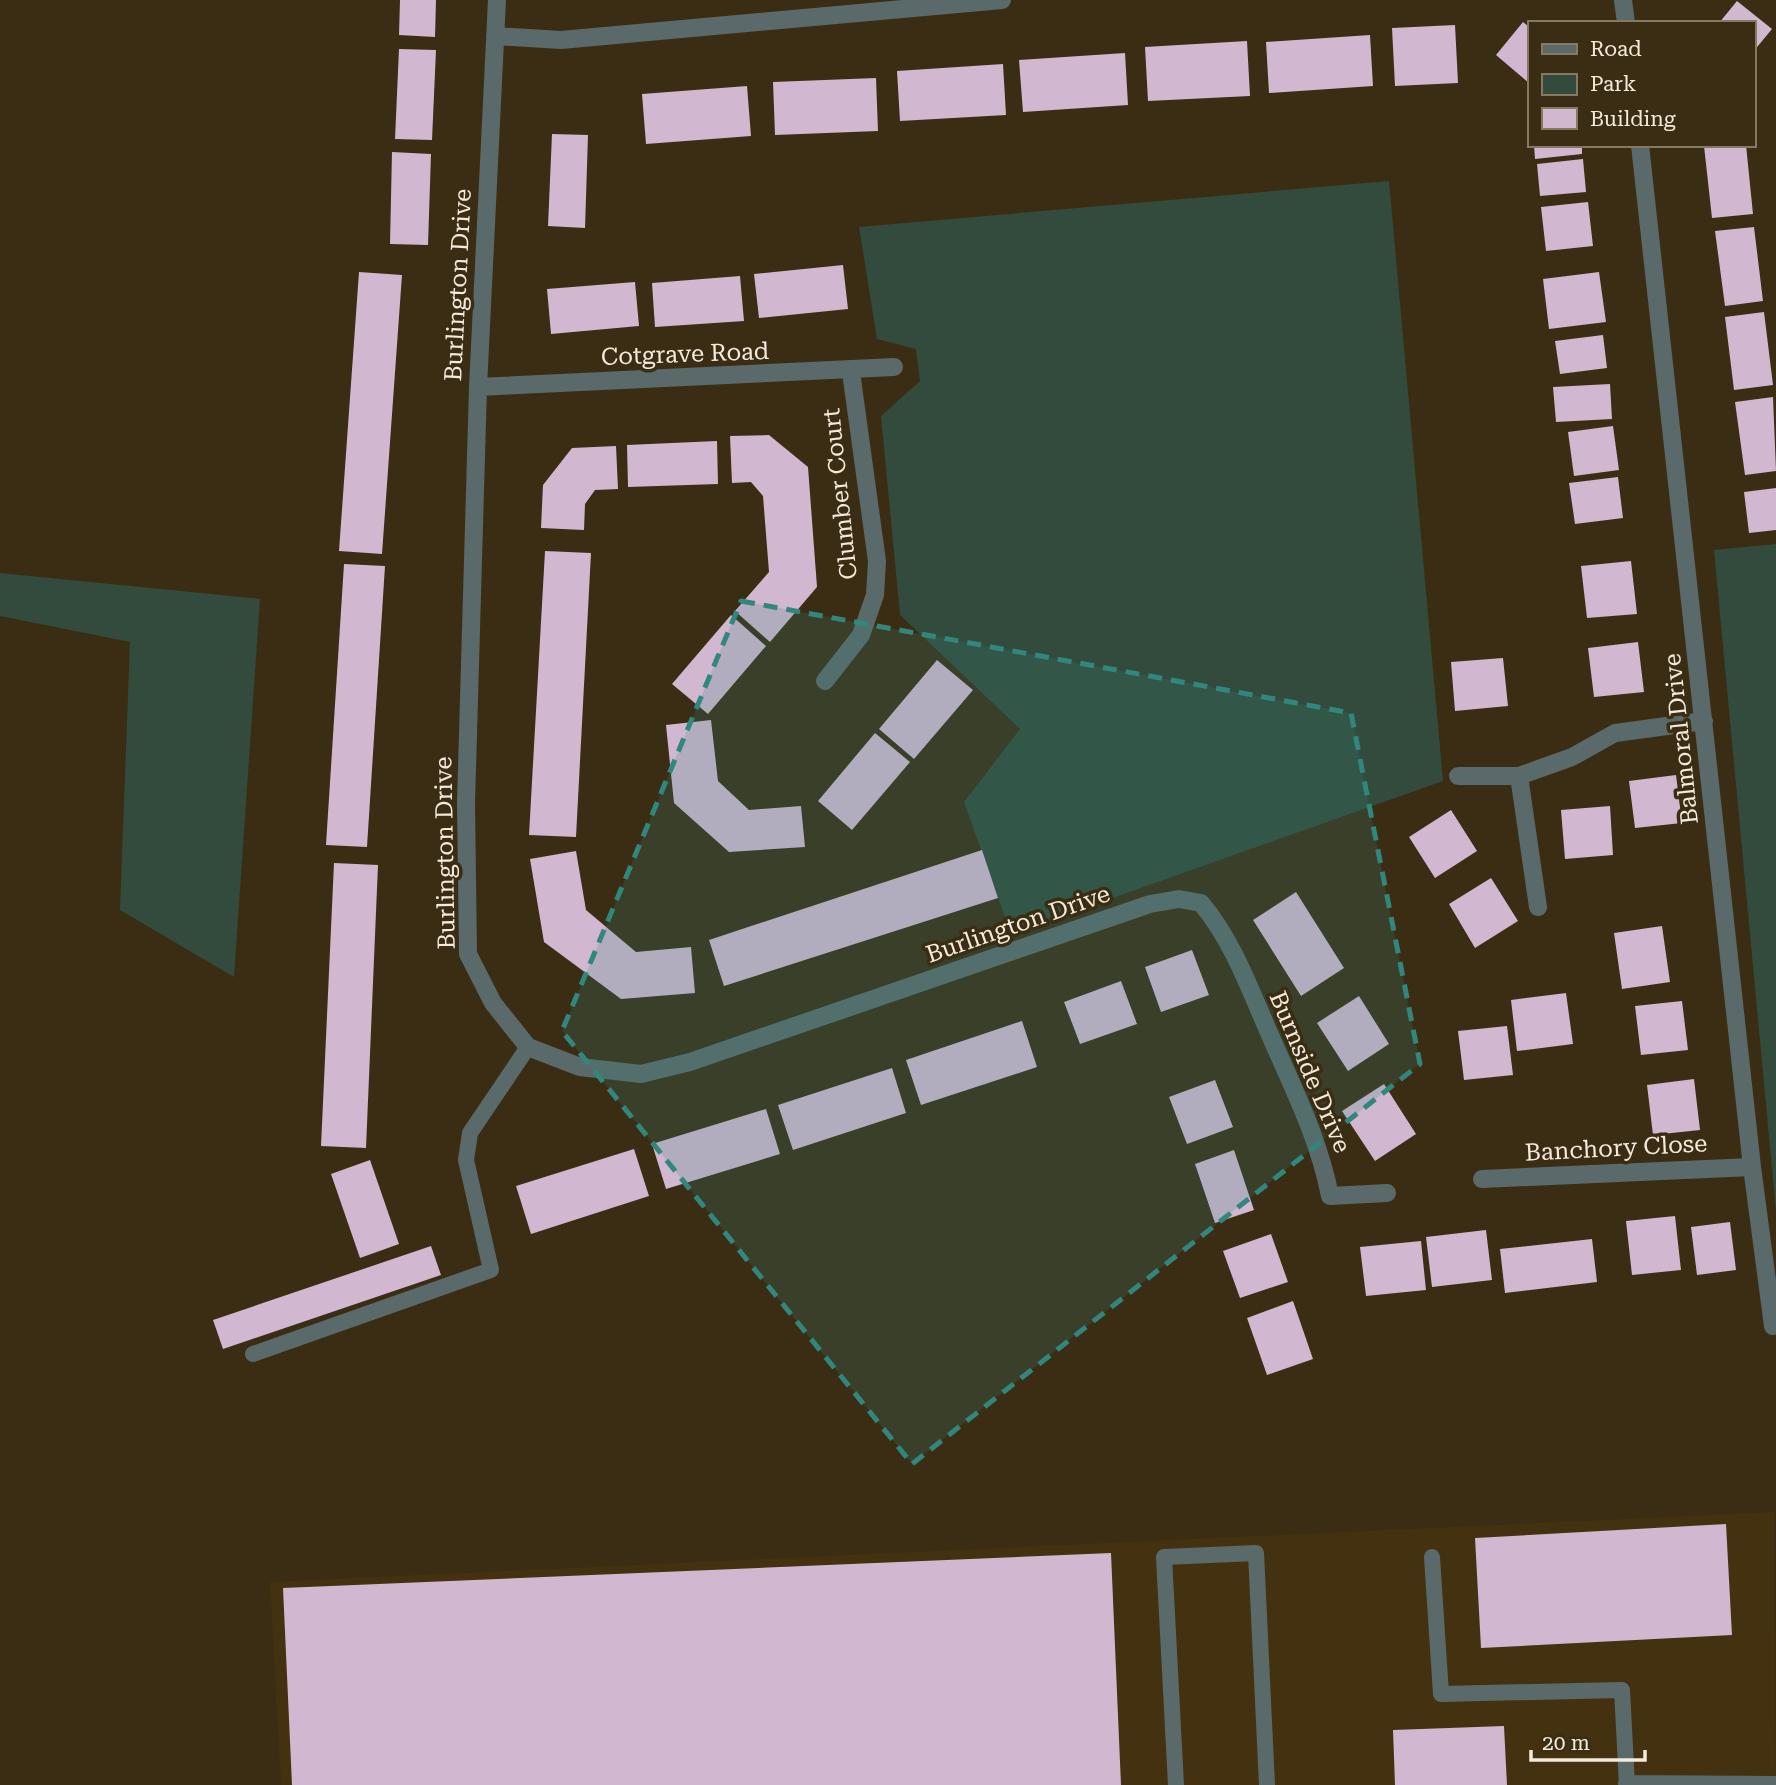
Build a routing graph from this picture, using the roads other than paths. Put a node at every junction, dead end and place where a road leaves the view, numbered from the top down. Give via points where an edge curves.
1 (497, 0) edge
2 (1002, 0) edge
3 (1623, 0) edge
4 (1626, 21) edge
5 (495, 36) junction
6 (1640, 147) edge
7 (894, 368) dead end
8 (851, 372) junction
9 (478, 387) junction
10 (825, 681) dead end
11 (1704, 721) junction
12 (1458, 776) dead end
13 (1519, 776) junction
14 (1538, 907) dead end
15 (1234, 955) joint
16 (528, 1046) junction
17 (1752, 1167) junction
18 (1482, 1179) dead end
19 (1387, 1193) dead end
20 (1775, 1326) edge
21 (253, 1353) dead end
22 (1432, 1557) dead end
23 (1627, 1784) edge
24 (1776, 1784) edge
25 (1176, 1785) edge
26 (1267, 1785) edge

1 - 5 street, Burlington Drive
2 - 5 street via 561,40
3 - 4 street
5 - 9 street, Burlington Drive
6 - 11 street, Balmoral Drive
7 - 8 street, Cotgrave Road
8 - 9 street, Cotgrave Road
8 - 10 street, Clumber Court via 877,561 875,595 861,635
9 - 16 street, Burlington Drive via 466,803 468,954 493,1003
11 - 13 street via 1615,733 1572,757
11 - 17 street, Balmoral Drive
12 - 13 street
13 - 14 street
15 - 16 street, Burlington Drive via 1201,902 1179,900 1150,904 690,1062 641,1074 580,1067
15 - 19 street, Burnside Drive via 1321,1152 1330,1196
16 - 21 lane via 470,1133 466,1160 491,1270
17 - 18 street, Banchory Close
17 - 20 street, Balmoral Drive
22 - 23 lane via 1441,1694 1622,1690
23 - 24 lane
25 - 26 lane via 1164,1557 1256,1553

